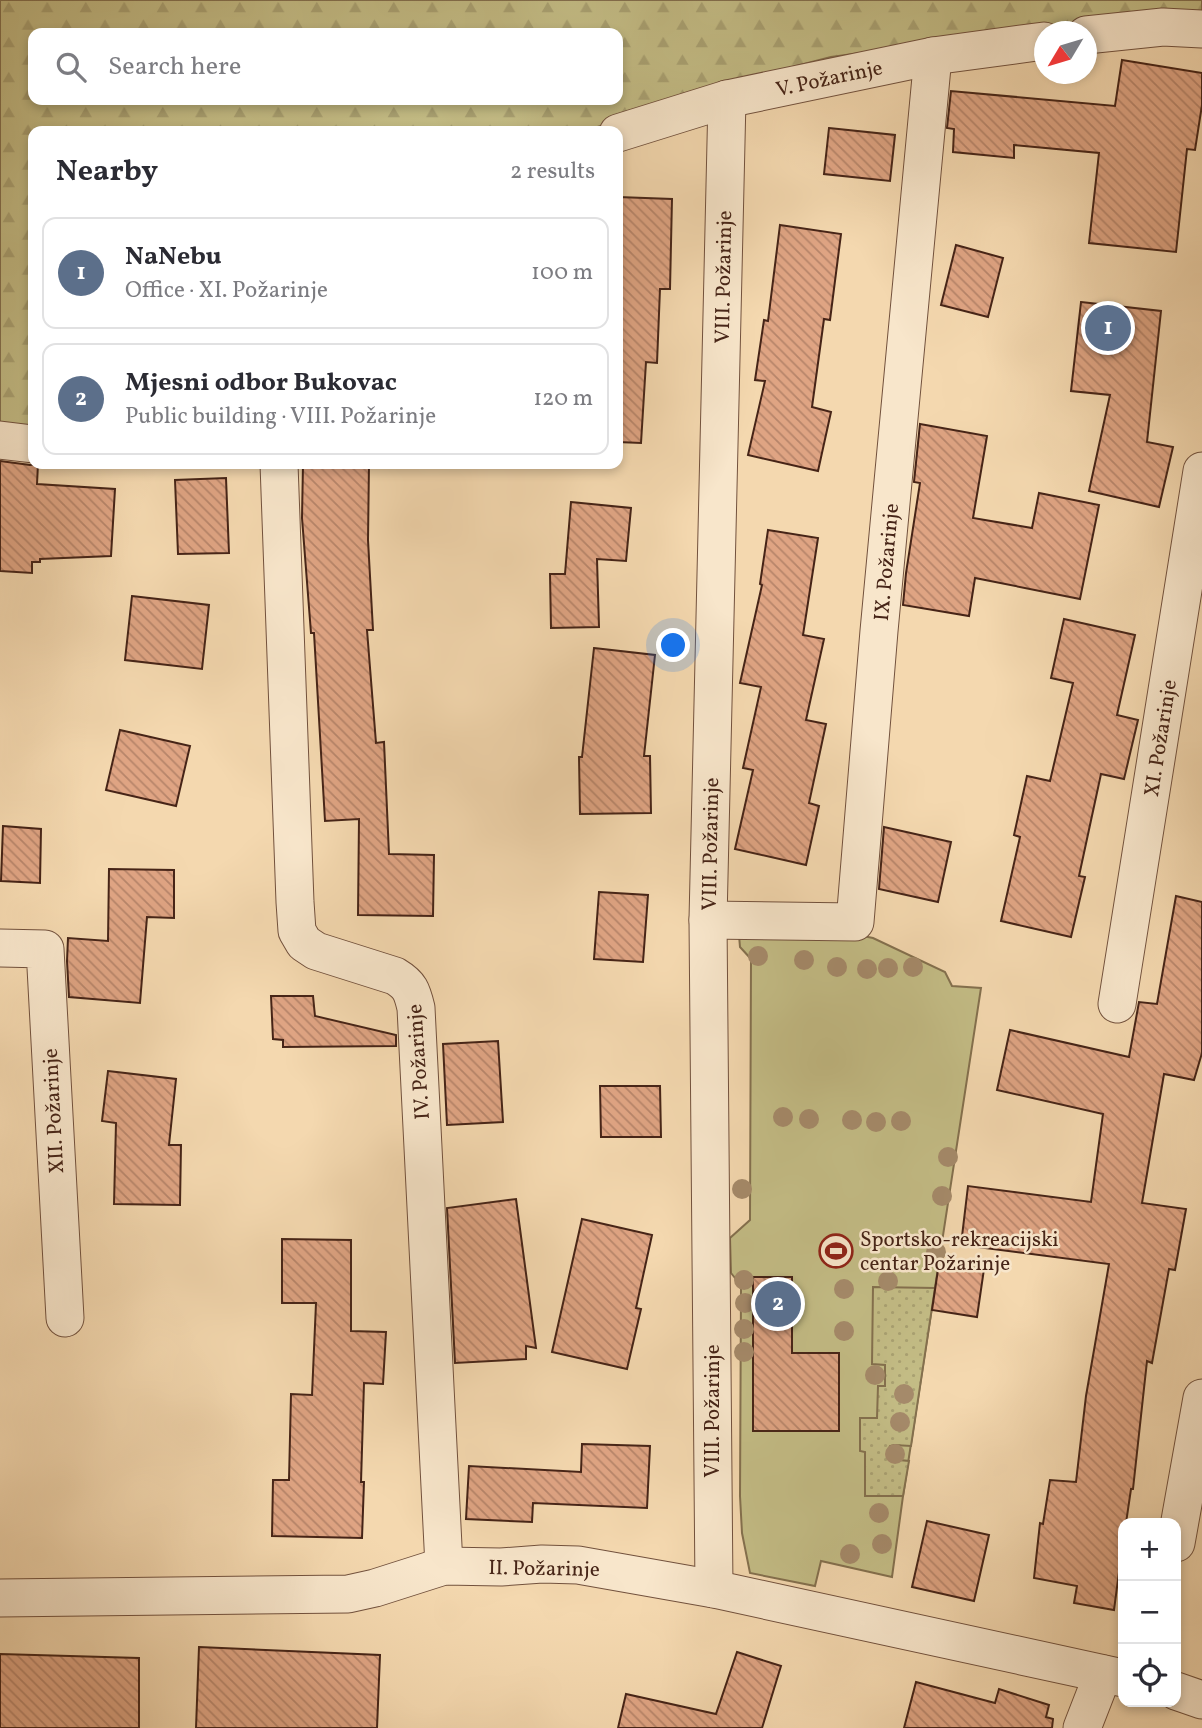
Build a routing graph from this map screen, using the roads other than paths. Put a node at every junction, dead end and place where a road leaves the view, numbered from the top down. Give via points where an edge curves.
1 (1202, 29) edge
2 (1097, 35) edge
3 (1034, 42) edge
4 (933, 56) junction
5 (727, 99) junction
6 (623, 131) edge
7 (0, 440) edge
8 (28, 443) edge
9 (279, 469) edge
10 (1202, 471) edge
11 (708, 920) junction
12 (0, 948) edge
13 (1117, 1004) dead end
14 (65, 1318) dead end
15 (1202, 1398) edge
16 (1180, 1518) edge
17 (444, 1566) junction
18 (714, 1589) junction
19 (0, 1598) edge
20 (1113, 1676) edge
21 (1181, 1694) edge
22 (1202, 1700) edge
23 (1082, 1728) edge

1 - 2 street via 1163,27
3 - 4 street, V. Požarinje
4 - 5 street, V. Požarinje
4 - 11 street, IX. Požarinje via 855,922
5 - 6 street, V. Požarinje
5 - 11 street, VIII. Požarinje
7 - 8 street
9 - 17 street, IV. Požarinje via 297,931 316,951 395,976 413,993 416,1008
10 - 13 street, XI. Požarinje
11 - 18 street, VIII. Požarinje
12 - 14 street, XII. Požarinje via 45,949
15 - 16 street
17 - 18 street, II. Požarinje via 578,1565
17 - 19 street, II. Požarinje via 348,1594
18 - 20 street, II. Požarinje
20 - 23 street
21 - 22 street

